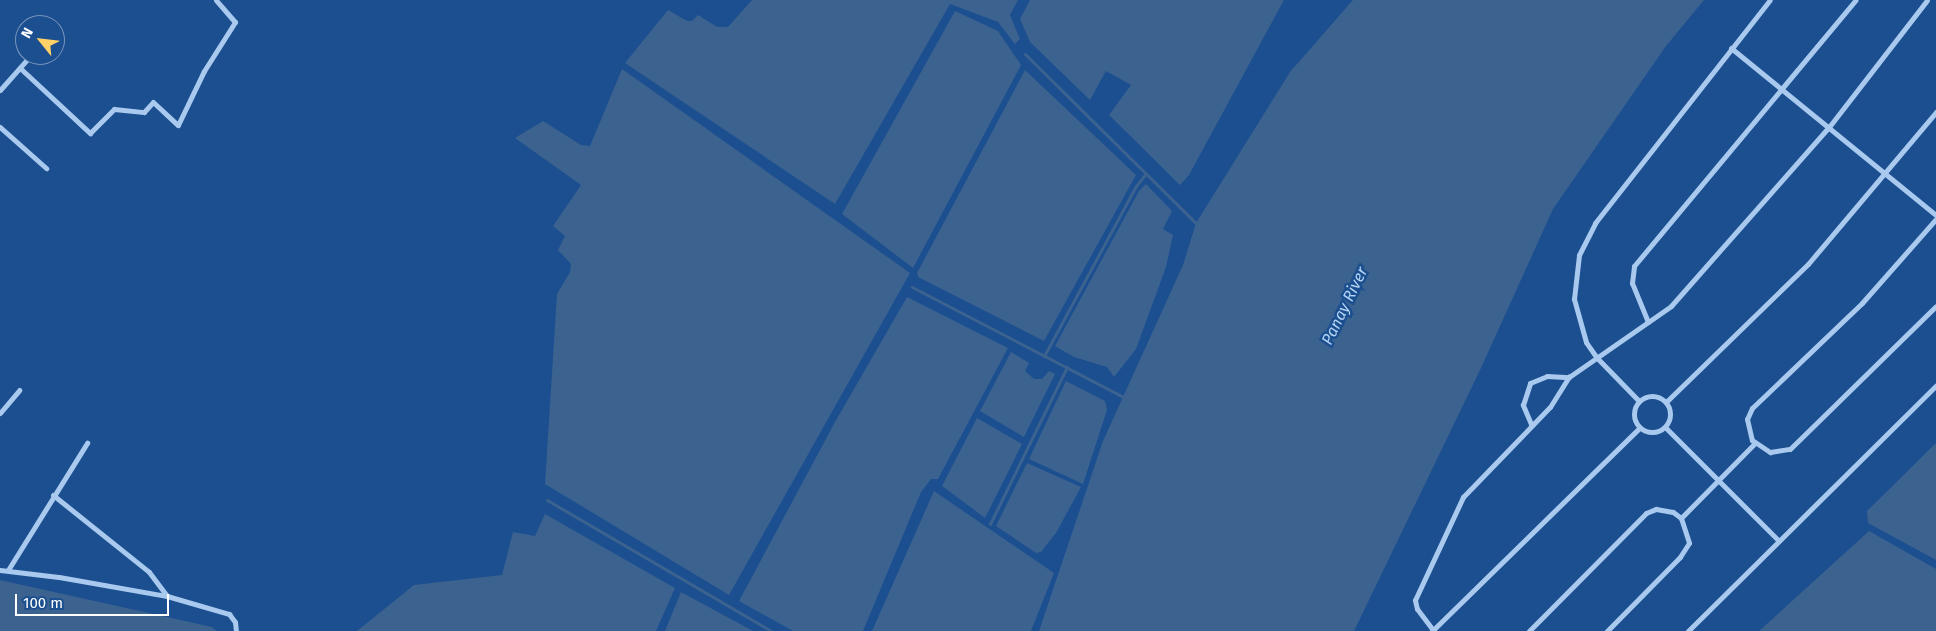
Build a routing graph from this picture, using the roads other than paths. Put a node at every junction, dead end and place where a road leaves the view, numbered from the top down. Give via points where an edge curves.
1 (216, 0) edge
2 (1770, 0) edge
3 (1856, 0) edge
4 (1927, 0) edge
5 (1731, 48) junction
6 (23, 65) edge
7 (20, 68) junction
8 (0, 90) edge
9 (1783, 91) junction
10 (1936, 112) edge
11 (0, 127) edge
12 (1829, 127) junction
13 (46, 168) dead end
14 (1885, 172) junction
15 (1936, 215) edge
16 (1936, 219) edge
17 (1936, 306) edge
18 (1648, 322) junction
19 (1596, 358) junction
20 (1569, 377) junction
21 (1936, 386) edge
22 (20, 390) dead end
23 (1640, 401) junction
24 (1666, 402) junction
25 (0, 413) edge
26 (1531, 424) junction
27 (1639, 428) junction
28 (1665, 428) junction
29 (87, 443) dead end
30 (1755, 444) junction
31 (1718, 482) junction
32 (52, 495) junction
33 (1681, 518) junction
34 (1779, 541) junction
35 (0, 570) edge
36 (8, 570) junction
37 (168, 596) junction
38 (1432, 630) edge
39 (236, 631) edge
40 (1529, 631) edge
41 (1607, 631) edge
42 (1688, 631) edge

1 - 7 street via 235,22 204,71 178,125 152,102 144,112 114,109 90,133
2 - 5 street
3 - 9 street
4 - 12 street
5 - 9 street
5 - 19 street via 1585,239 1574,275 1574,300 1579,324
6 - 7 street
7 - 8 street
9 - 12 street
9 - 18 street via 1634,266 1632,283
10 - 14 street
11 - 13 street
12 - 14 street
12 - 18 street via 1671,306
14 - 15 street
14 - 24 street via 1808,264
16 - 30 street via 1862,303 1752,408 1747,419
17 - 30 street via 1790,449 1770,452
18 - 19 street
19 - 20 street
19 - 23 street
20 - 26 street via 1550,407
20 - 26 street via 1547,376 1530,383 1523,405
21 - 34 street
22 - 25 street
23 - 24 street via 1656,396
23 - 27 street via 1634,411
24 - 28 street via 1670,418
26 - 38 street via 1473,484 1455,512 1414,600
27 - 28 street via 1655,433
27 - 38 street
28 - 31 street
29 - 32 street
30 - 31 street
31 - 33 street
31 - 34 street
32 - 36 street
32 - 37 street via 149,572
33 - 40 street via 1665,509 1646,513
33 - 41 street via 1688,543 1680,557
34 - 42 street
35 - 36 street
36 - 37 street
37 - 39 street via 229,614 235,622

